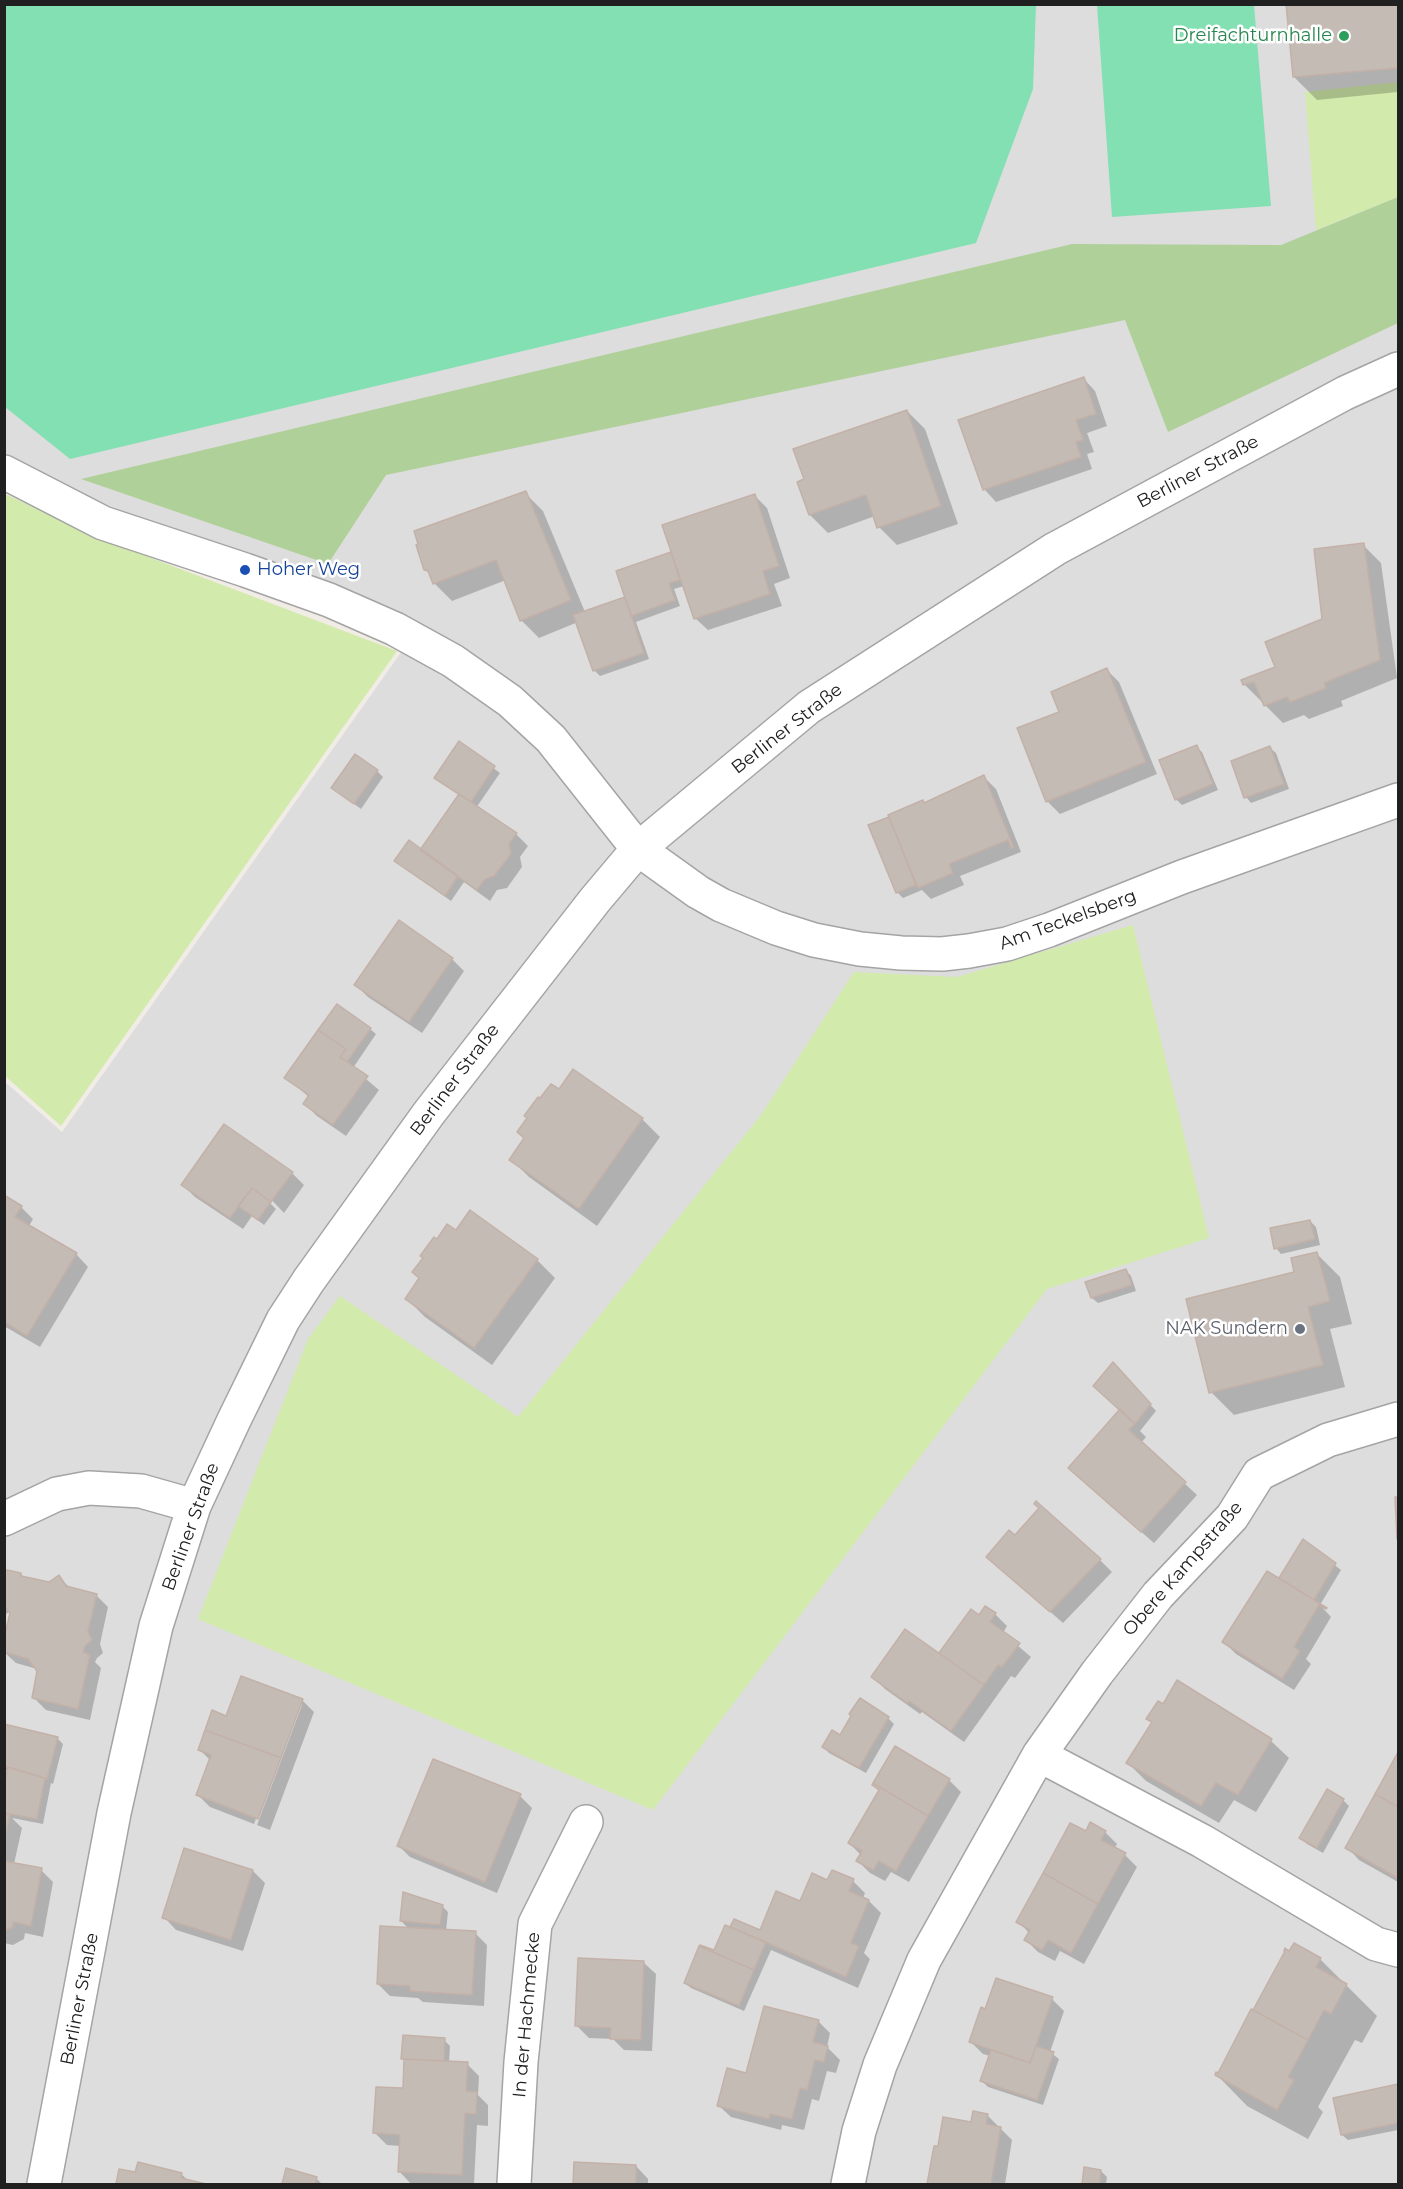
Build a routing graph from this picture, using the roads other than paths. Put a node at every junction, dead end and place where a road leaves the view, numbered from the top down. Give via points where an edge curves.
1 (1398, 369) edge
2 (4, 472) edge
3 (1398, 800) edge
4 (638, 849) junction
5 (1398, 1419) edge
6 (194, 1506) junction
7 (4, 1519) edge
8 (1039, 1755) junction
9 (586, 1822) dead end
10 (1398, 1950) edge
11 (44, 2184) edge
12 (514, 2184) edge
13 (848, 2184) edge

1 - 4 street, Berliner Straße via 1345,393 1055,549 993,588 809,707
2 - 4 street via 103,523 329,600 395,629 453,661 510,701 551,739
3 - 4 street, Am Teckelsberg via 1182,877 1049,930 1007,944 942,954 852,948 776,928 698,892
4 - 6 street, Berliner Straße via 429,1113 309,1280 283,1320
5 - 8 street, Obere Kampstraße via 1328,1440 1259,1474 1232,1517 1129,1630
6 - 7 street via 141,1491 89,1488 57,1494
6 - 11 street, Berliner Straße via 150,1650 114,1813
8 - 10 street via 1202,1841 1376,1944
8 - 13 street, Obere Kampstraße via 924,1960 880,2066
9 - 12 street, In der Hachmecke via 535,1924 520,2062

